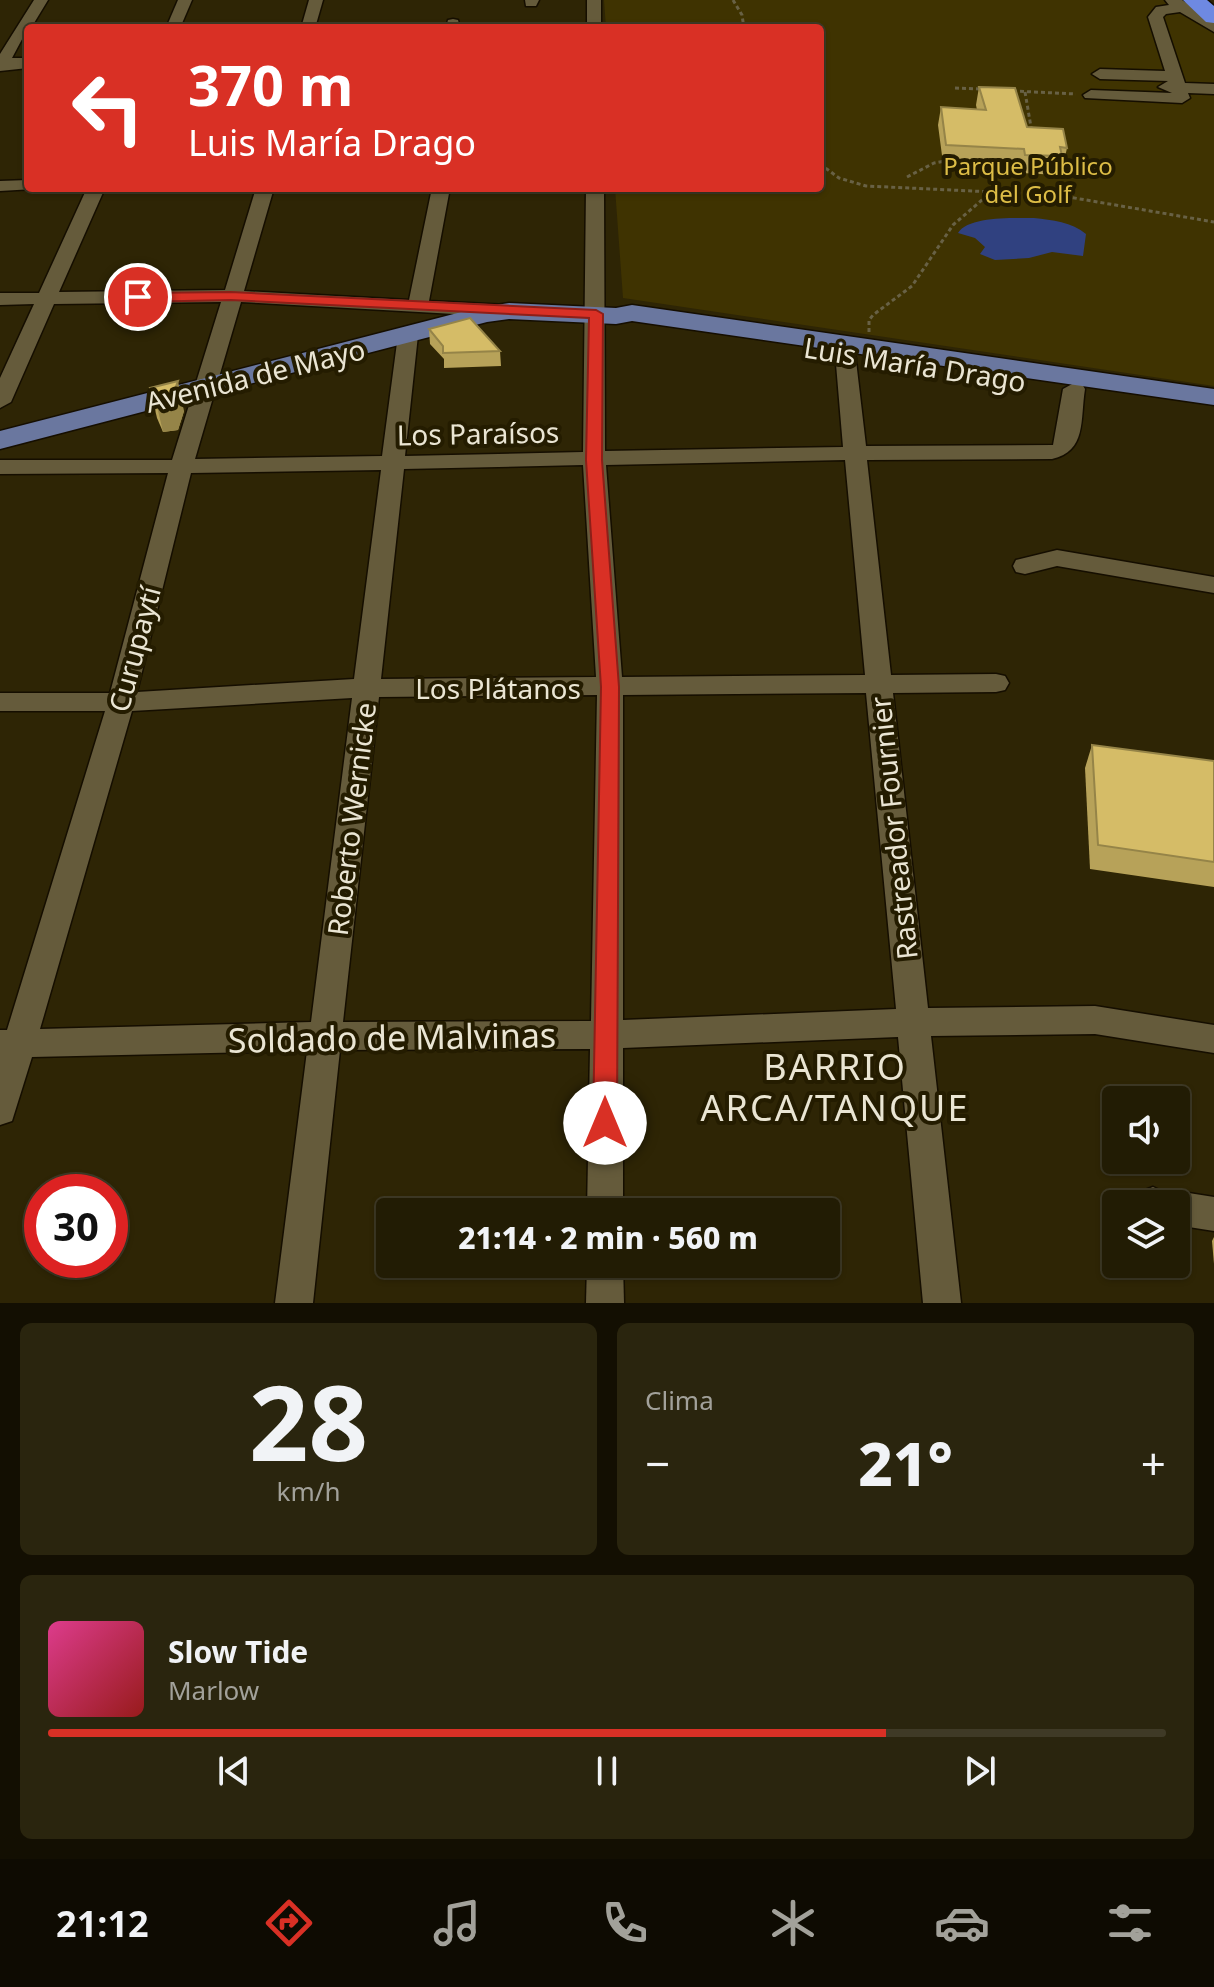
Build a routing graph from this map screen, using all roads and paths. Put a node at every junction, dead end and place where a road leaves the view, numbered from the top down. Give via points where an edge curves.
1 (41, 0) edge
2 (185, 0) edge
3 (316, 0) edge
4 (594, 0) edge
5 (733, 0) edge
6 (1183, 2) edge
7 (1214, 17) edge
8 (26, 24) edge
9 (175, 24) edge
10 (309, 24) edge
11 (594, 24) edge
12 (743, 24) edge
13 (24, 27) edge
14 (1214, 28) edge
15 (24, 63) edge
16 (1, 64) edge
17 (1104, 79) dead end
18 (1176, 82) junction
19 (955, 88) dead end
20 (1214, 89) edge
21 (985, 90) edge
22 (1001, 90) edge
23 (1025, 92) junction
24 (1091, 95) joint
25 (1020, 100) edge
26 (1027, 102) junction
27 (1033, 136) edge
28 (944, 150) edge
29 (945, 161) junction
30 (824, 167) edge
31 (1011, 167) dead end
32 (907, 177) dead end
33 (24, 185) edge
34 (0, 186) edge
35 (94, 192) edge
36 (264, 192) edge
37 (440, 192) edge
38 (595, 192) edge
39 (990, 193) junction
40 (1214, 222) edge
41 (231, 296) junction
42 (0, 299) edge
43 (45, 299) junction
44 (418, 306) junction
45 (509, 311) junction
46 (606, 315) junction
47 (869, 333) dead end
48 (408, 335) junction
49 (845, 352) junction
50 (205, 388) junction
51 (1074, 389) junction
52 (1214, 397) edge
53 (0, 402) edge
54 (1214, 410) edge
55 (0, 440) edge
56 (855, 451) junction
57 (594, 460) junction
58 (393, 465) junction
59 (0, 467) edge
60 (181, 468) junction
61 (1025, 566) dead end
62 (1214, 585) edge
63 (878, 682) junction
64 (996, 683) dead end
65 (610, 687) junction
66 (368, 688) junction
67 (0, 702) edge
68 (121, 702) junction
69 (913, 1022) junction
70 (605, 1035) junction
71 (325, 1036) junction
72 (1214, 1039) edge
73 (9, 1043) edge
74 (0, 1110) edge
75 (605, 1198) edge
76 (1190, 1210) edge
77 (1214, 1214) edge
78 (605, 1278) edge
79 (294, 1303) edge
80 (605, 1303) edge
81 (942, 1303) edge

1 - 8 street
2 - 9 street
3 - 10 street
4 - 11 street
5 - 12 path
6 - 7 highway
6 - 14 street
6 - 18 street via 1155,17
13 - 16 street
15 - 16 street
17 - 18 street
18 - 20 street
18 - 24 street via 1184,96 1180,99
19 - 21 path
22 - 23 path
23 - 24 path
23 - 26 path
25 - 26 path
26 - 27 path
28 - 29 path
29 - 31 path
29 - 32 path
30 - 39 path via 866,186
33 - 34 street
35 - 43 street
36 - 41 street, Curupaytí
37 - 44 street
38 - 46 street
39 - 40 path via 1107,201
39 - 47 path via 953,225 912,286 873,315
41 - 43 street, Luis María Drago
41 - 44 street, Luis María Drago
41 - 50 street, Curupaytí
42 - 43 street, Luis María Drago
43 - 53 street
44 - 45 street, Luis María Drago
45 - 46 main road, Luis María Drago
45 - 48 main road, Avenida de Mayo
46 - 49 main road, Luis María Drago
46 - 52 main road, Luis María Drago via 664,317
46 - 57 street
48 - 50 main road, Avenida de Mayo
48 - 58 street, Roberto Wernicke
49 - 51 main road, Luis María Drago
49 - 56 street, Rastreador Fournier
50 - 55 main road, Avenida de Mayo
50 - 60 street, Curupaytí
51 - 54 main road, Luis María Drago
51 - 56 street, Los Paraísos via 1061,450
56 - 57 street, Los Paraísos
56 - 63 street, Rastreador Fournier
57 - 58 street, Los Paraísos
57 - 65 street
58 - 60 street, Los Paraísos
58 - 66 street, Roberto Wernicke
59 - 60 street, Los Paraísos
60 - 68 street, Curupaytí
61 - 62 street via 1057,558
63 - 64 street, Los Plátanos
63 - 65 street, Los Plátanos
63 - 69 street, Rastreador Fournier
65 - 66 street, Los Plátanos
65 - 70 street
66 - 68 street, Los Plátanos
66 - 71 street, Roberto Wernicke
67 - 68 street, Los Plátanos
68 - 73 street, Curupaytí
69 - 70 street, Soldado de Malvinas
69 - 72 street, Soldado de Malvinas via 1095,1020
69 - 81 street, Rastreador Fournier
70 - 71 street, Soldado de Malvinas
70 - 75 street
71 - 73 street, Soldado de Malvinas
71 - 79 street, Roberto Wernicke
73 - 74 street, Curupaytí
76 - 77 street
78 - 80 street

